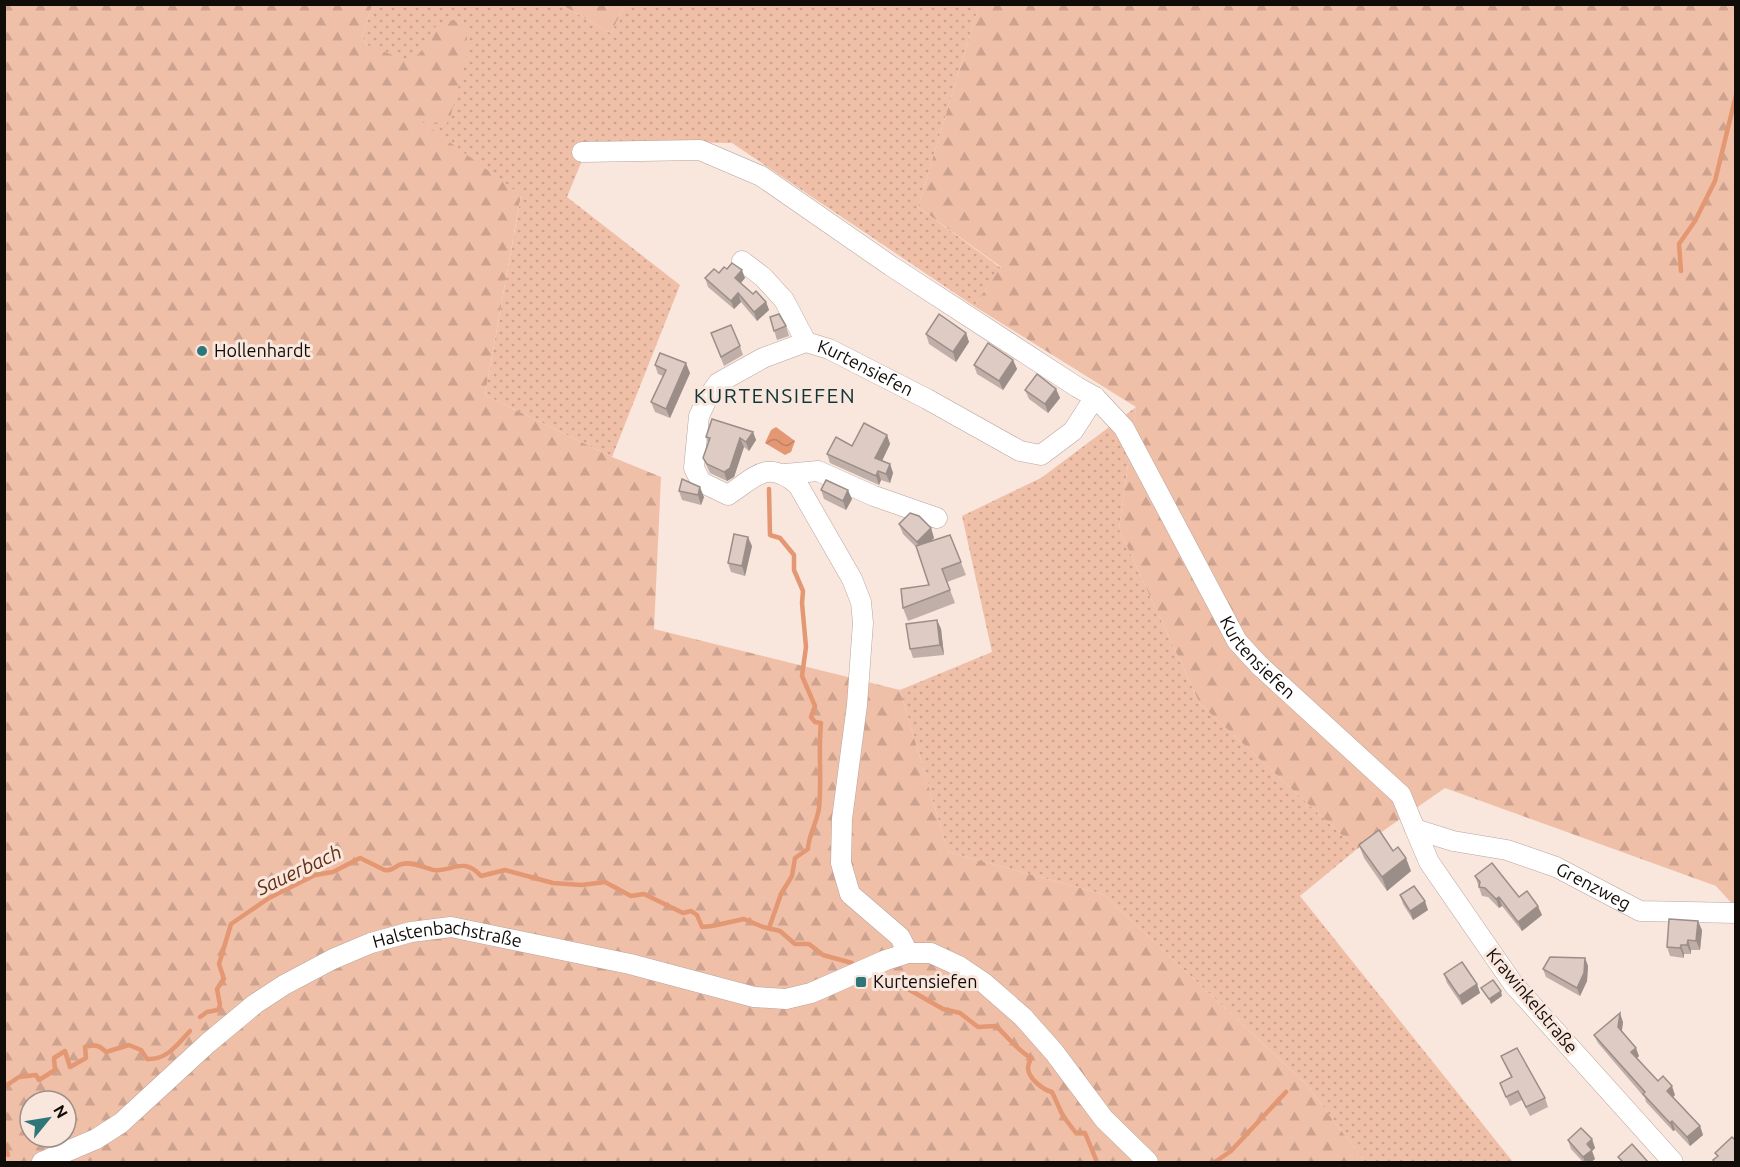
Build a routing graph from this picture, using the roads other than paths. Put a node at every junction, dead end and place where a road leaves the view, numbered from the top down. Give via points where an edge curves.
1 (582, 152) dead end
2 (742, 261) dead end
3 (806, 342) junction
4 (1095, 397) junction
5 (785, 474) junction
6 (937, 518) dead end
7 (1415, 829) junction
8 (1736, 914) edge
9 (908, 953) junction
10 (42, 1162) edge
11 (1148, 1162) edge
12 (1673, 1162) edge

1 - 4 street, Kurtensiefen via 700,150 761,176 891,266
2 - 3 street via 784,300
3 - 4 street, Kurtensiefen via 829,349 1020,451 1041,455 1073,431
3 - 5 street, Kurtensiefen via 763,358 718,383 699,416 694,468 701,482 728,495 749,478 764,472
4 - 7 street, Kurtensiefen via 1124,428 1237,641 1401,795
5 - 6 street, Kurtensiefen via 818,471 873,496
5 - 9 street via 798,485 861,602 857,705 842,819 841,863 850,894 900,937
7 - 8 street, Grenzweg via 1454,841 1507,850 1556,867 1640,911
7 - 12 street, Krawinkelstraße via 1429,862 1514,985
9 - 10 street, Halstenbachstraße via 811,993 786,999 754,997 630,964 451,927 411,932 333,959 255,1004 121,1123 96,1139
9 - 11 street via 931,953 984,983 1054,1052 1104,1119

